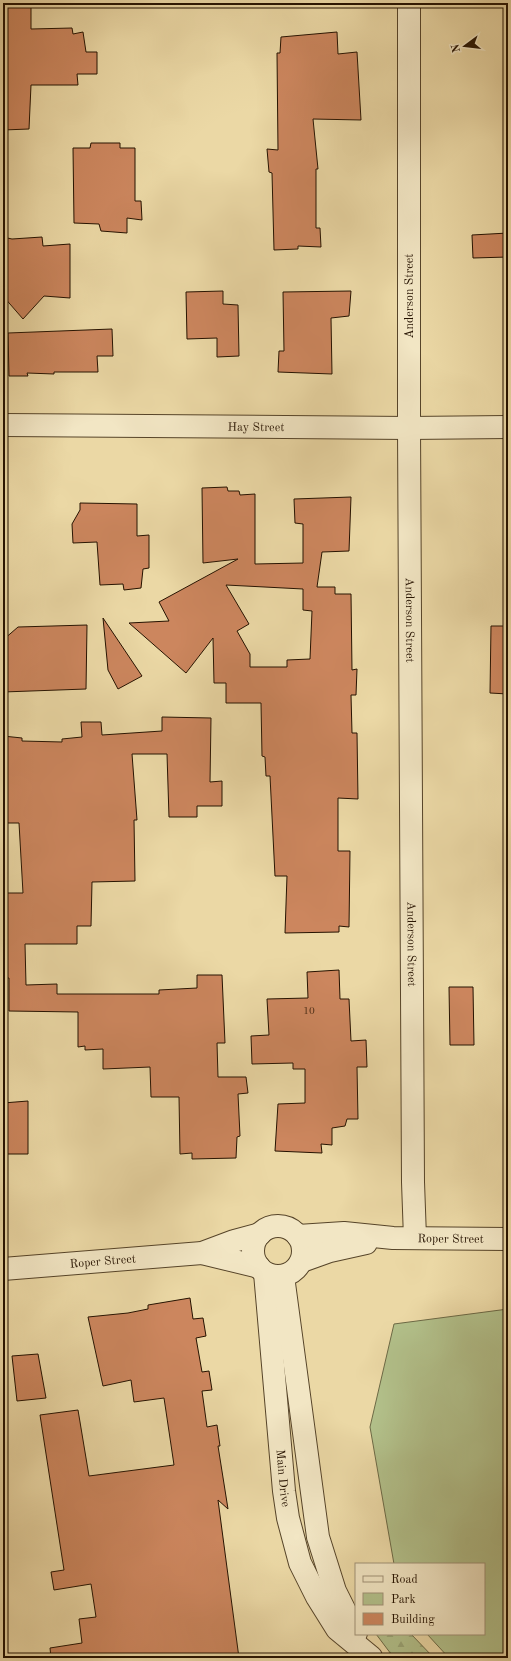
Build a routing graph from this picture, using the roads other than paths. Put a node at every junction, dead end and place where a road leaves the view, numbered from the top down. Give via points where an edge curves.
1 (409, 3) edge
2 (3, 425) edge
3 (508, 427) edge
4 (409, 428) junction
5 (260, 1234) junction
6 (298, 1236) junction
7 (393, 1238) junction
8 (415, 1238) junction
9 (508, 1239) edge
10 (202, 1253) junction
11 (302, 1260) junction
12 (3, 1269) edge
13 (269, 1272) junction
14 (306, 1457) junction
15 (281, 1458) junction
16 (355, 1631) edge
17 (357, 1635) edge
18 (371, 1658) edge

1 - 4 street, Anderson Street
2 - 4 street, Hay Street
3 - 4 street, Hay Street
4 - 8 street, Anderson Street
5 - 6 street via 275,1226 288,1228
5 - 10 street, Roper Street
5 - 13 street via 253,1250 254,1259
6 - 7 street, Roper Street via 344,1234
6 - 11 street via 302,1244
7 - 8 street, Roper Street
7 - 11 street, Roper Street via 346,1246
8 - 9 street, Roper Street
10 - 12 street, Roper Street
10 - 13 street, Roper Street
11 - 13 street via 294,1271
13 - 14 street, Main Drive
13 - 15 street, Main Drive
14 - 15 street
14 - 16 street, Main Drive via 318,1537 335,1591
15 - 18 street, Main Drive via 288,1518 300,1563 337,1629
17 - 18 street, Main Drive

